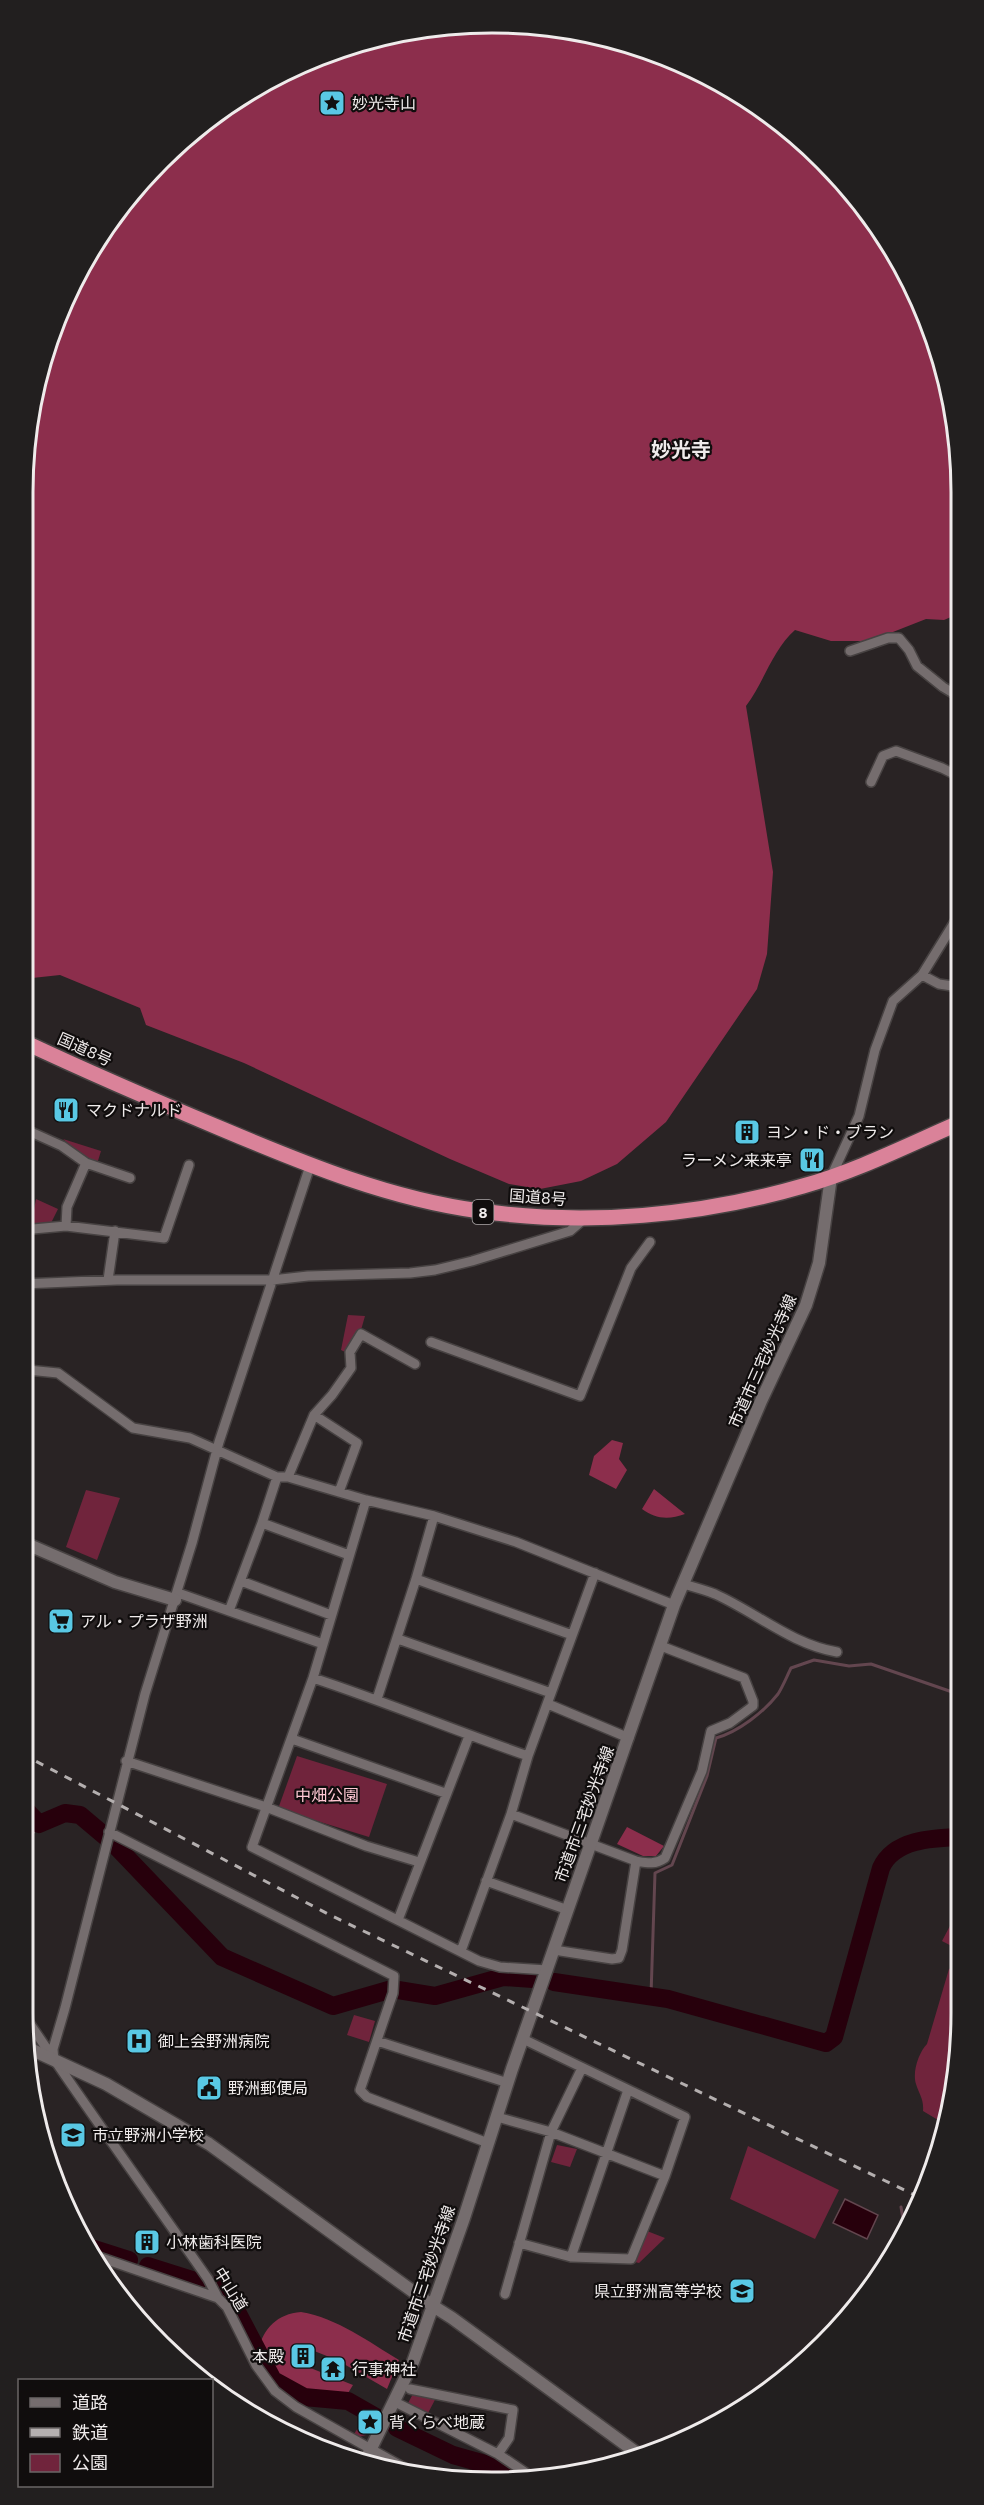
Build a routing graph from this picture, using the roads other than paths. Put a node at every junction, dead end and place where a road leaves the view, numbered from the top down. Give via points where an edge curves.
1 (850, 651) dead end
2 (951, 692) edge
3 (951, 772) edge
4 (871, 782) dead end
5 (951, 928) edge
6 (922, 975) junction
7 (951, 986) edge
8 (33, 1046) edge
9 (951, 1126) edge
10 (33, 1133) edge
11 (86, 1163) junction
12 (189, 1165) dead end
13 (310, 1166) junction
14 (831, 1177) junction
15 (130, 1178) dead end
16 (585, 1218) junction
17 (66, 1226) junction
18 (33, 1229) edge
19 (115, 1231) junction
20 (650, 1242) dead end
21 (272, 1280) junction
22 (108, 1281) junction
23 (33, 1284) edge
24 (431, 1342) dead end
25 (415, 1364) dead end
26 (33, 1370) edge
27 (314, 1415) junction
28 (217, 1451) junction
29 (277, 1477) junction
30 (288, 1477) junction
31 (339, 1492) junction
32 (366, 1500) junction
33 (434, 1516) junction
34 (262, 1524) junction
35 (33, 1547) edge
36 (349, 1555) junction
37 (595, 1573) junction
38 (416, 1579) junction
39 (241, 1581) junction
40 (683, 1584) junction
41 (176, 1596) junction
42 (674, 1605) junction
43 (229, 1611) junction
44 (331, 1615) junction
45 (572, 1635) junction
46 (398, 1639) junction
47 (323, 1644) junction
48 (661, 1646) junction
49 (837, 1652) dead end
50 (313, 1678) junction
51 (550, 1693) junction
52 (377, 1699) junction
53 (548, 1704) junction
54 (469, 1736) junction
55 (629, 1737) junction
56 (292, 1739) junction
57 (528, 1756) junction
58 (126, 1761) junction
59 (445, 1793) junction
60 (266, 1807) junction
61 (511, 1814) junction
62 (109, 1832) junction
63 (591, 1843) junction
64 (636, 1861) junction
65 (419, 1862) junction
66 (486, 1881) junction
67 (568, 1910) junction
68 (398, 1920) junction
69 (554, 1950) junction
70 (461, 1951) junction
71 (547, 1970) junction
72 (34, 2030) edge
73 (523, 2039) junction
74 (377, 2041) junction
75 (35, 2051) edge
76 (54, 2061) junction
77 (582, 2068) junction
78 (508, 2084) junction
79 (628, 2090) junction
80 (497, 2117) junction
81 (552, 2132) junction
82 (488, 2143) junction
83 (606, 2154) junction
84 (665, 2176) junction
85 (519, 2243) junction
86 (571, 2258) junction
87 (104, 2259) edge
88 (505, 2294) dead end
89 (218, 2298) junction
90 (433, 2307) junction
91 (410, 2389) dead end
92 (395, 2402) junction
93 (371, 2449) junction
94 (633, 2450) edge
95 (498, 2454) junction
96 (368, 2455) edge
97 (391, 2460) edge
98 (523, 2471) edge

1 - 2 street via 899,638 917,666
3 - 4 street via 896,751 883,756
5 - 6 street
6 - 7 street
6 - 14 street via 893,1001 875,1050 859,1116
8 - 13 highway, 国道8号 / 8
9 - 14 highway, 国道8号 / 8
10 - 11 street
11 - 15 street
11 - 17 street via 67,1207
12 - 19 street via 164,1238
13 - 16 highway, 国道8号 / 8 via 376,1187 482,1212
13 - 21 street
14 - 16 highway, 国道8号 / 8 via 708,1208
14 - 40 street, 市道市三宅妙光寺線 via 819,1263 806,1305
16 - 21 street via 570,1231 435,1270
17 - 18 street
17 - 19 street
19 - 22 street
20 - 24 street via 631,1268 580,1396
21 - 22 street
21 - 28 street
22 - 23 street
25 - 27 street via 361,1334 350,1352 351,1368
26 - 28 street via 58,1373 133,1428 190,1438
27 - 30 street
27 - 31 street via 357,1443
28 - 29 street
28 - 41 street
29 - 30 street
29 - 34 street
30 - 31 street
31 - 32 street
32 - 33 street
32 - 36 street
33 - 37 street
33 - 38 street
34 - 36 street
34 - 39 street
35 - 41 street via 115,1582
36 - 44 street
37 - 42 street
37 - 45 street
38 - 45 street
38 - 46 street
39 - 43 street
39 - 44 street
40 - 42 street, 市道市三宅妙光寺線
40 - 49 street via 715,1594 800,1642
41 - 43 street
41 - 58 street
42 - 48 street, 市道市三宅妙光寺線
43 - 47 street
44 - 47 street
45 - 51 street
46 - 51 street
46 - 52 street
47 - 50 street
48 - 55 street, 市道市三宅妙光寺線
48 - 64 street via 744,1678 753,1706 711,1731 702,1771 665,1858 649,1864
50 - 52 street
50 - 56 street
51 - 53 street
52 - 54 street
53 - 55 street
53 - 57 street
54 - 57 street
54 - 59 street
55 - 63 street, 市道市三宅妙光寺線
56 - 59 street
56 - 60 street
57 - 61 street
58 - 60 street
58 - 62 street
59 - 65 street
60 - 65 street
60 - 68 street via 252,1847
61 - 63 street
61 - 66 street
62 - 74 street via 394,1976 394,1989
62 - 76 street via 53,2049
63 - 64 street
63 - 67 street, 市道市三宅妙光寺線
64 - 69 street via 619,1958
65 - 68 street
66 - 67 street
66 - 70 street
67 - 69 street, 市道市三宅妙光寺線
68 - 70 street
69 - 71 street, 市道市三宅妙光寺線
70 - 71 street via 500,1967
71 - 73 street, 市道市三宅妙光寺線
72 - 76 street, 中山道
73 - 77 street
73 - 78 street, 市道市三宅妙光寺線
74 - 78 street
74 - 82 street via 360,2090 367,2097
75 - 76 street
76 - 89 street, 中山道
76 - 90 street via 106,2085 210,2144
77 - 79 street
77 - 81 street
78 - 80 street, 市道市三宅妙光寺線
79 - 83 street
79 - 84 street via 685,2117
80 - 81 street
80 - 82 street, 市道市三宅妙光寺線
81 - 83 street
81 - 85 street
82 - 90 street, 市道市三宅妙光寺線
83 - 84 street
83 - 86 street
84 - 86 street via 631,2259
85 - 86 street
85 - 88 street
87 - 89 street
89 - 93 street, 中山道 via 275,2391
90 - 92 street, 市道市三宅妙光寺線
90 - 94 street via 462,2324
91 - 95 street via 513,2410 509,2438
92 - 93 street, 市道市三宅妙光寺線
92 - 95 street
93 - 96 street, 市道市三宅妙光寺線
93 - 97 street, 中山道
95 - 98 street

